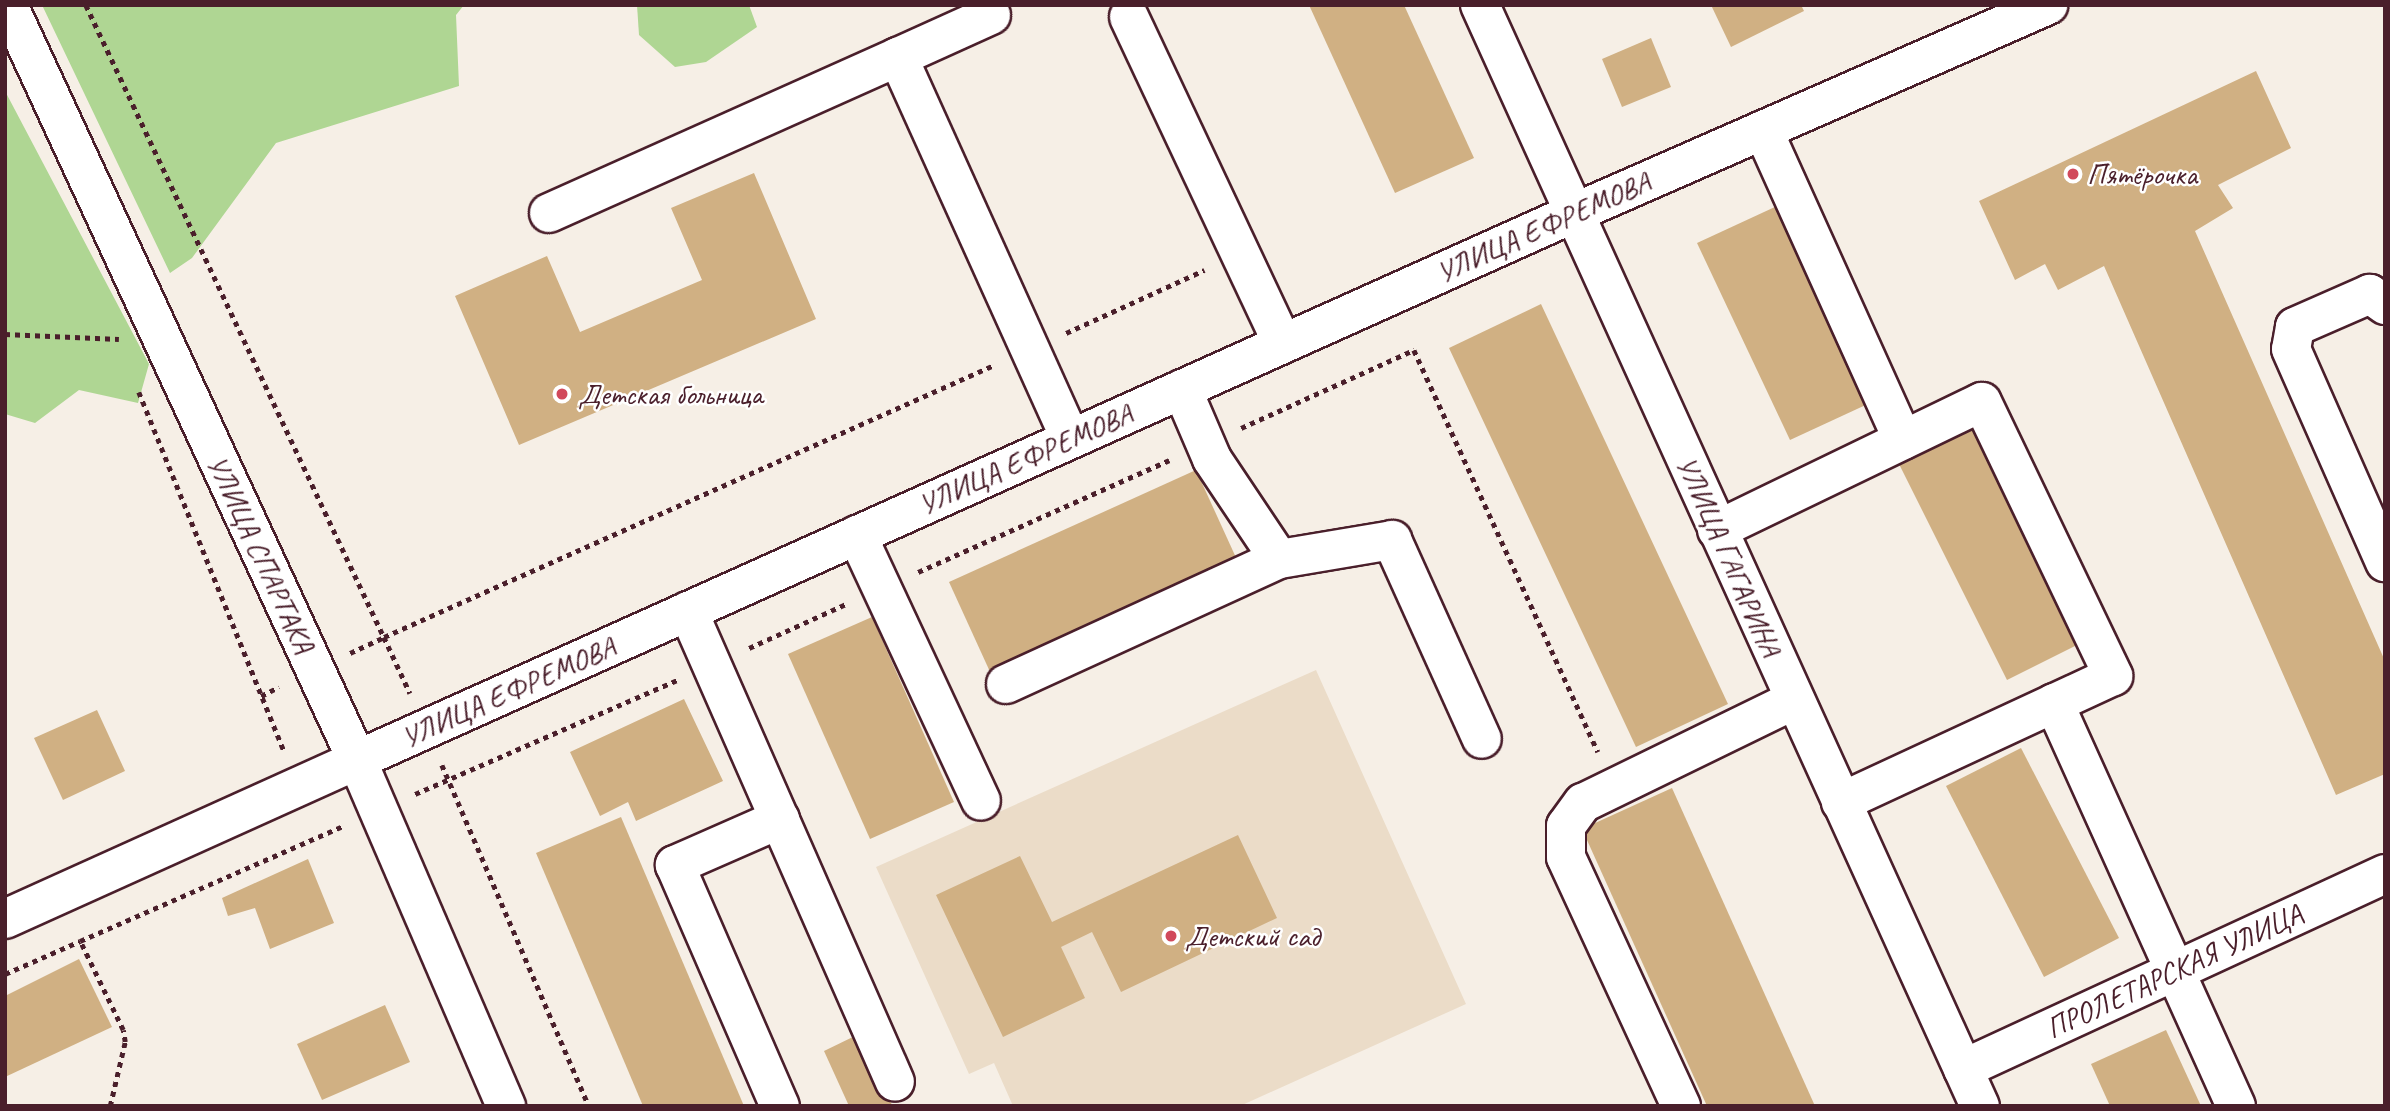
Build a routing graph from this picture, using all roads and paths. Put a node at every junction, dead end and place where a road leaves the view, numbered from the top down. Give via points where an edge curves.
1 (8, 5) edge
2 (86, 5) edge
3 (1480, 5) edge
4 (2048, 5) edge
5 (991, 15) dead end
6 (1129, 17) dead end
7 (898, 57) junction
8 (1763, 130) junction
9 (548, 213) dead end
10 (1574, 213) junction
11 (1240, 254) junction
12 (2385, 305) edge
13 (5, 334) edge
14 (1283, 344) junction
15 (1030, 349) junction
16 (124, 351) dead end
17 (138, 388) dead end
18 (1182, 389) junction
19 (1069, 438) junction
20 (1903, 440) junction
21 (1717, 530) junction
22 (857, 536) junction
23 (1279, 559) junction
24 (2385, 562) edge
25 (688, 611) junction
26 (384, 637) junction
27 (315, 670) junction
28 (1006, 684) dead end
29 (261, 696) junction
30 (1794, 700) junction
31 (2054, 703) junction
32 (427, 729) junction
33 (1482, 738) dead end
34 (357, 760) junction
35 (299, 787) junction
36 (981, 801) dead end
37 (1841, 802) junction
38 (780, 819) junction
39 (321, 835) dead end
40 (2385, 874) edge
41 (5, 919) edge
42 (80, 941) dead end
43 (2175, 971) junction
44 (5, 974) edge
45 (1964, 1069) junction
46 (895, 1082) dead end
47 (506, 1106) edge
48 (589, 1106) edge
49 (780, 1106) edge
50 (1681, 1106) edge
51 (1980, 1106) edge
52 (2236, 1106) edge

1 - 27 street, УЛИЦА СПАРТАКА
2 - 26 path
3 - 10 street, УЛИЦА ГАГАРИНА
4 - 8 street, УЛИЦА ЕФРЕМОВА
5 - 7 street
6 - 11 street
7 - 9 street
7 - 15 street
8 - 10 street, УЛИЦА ЕФРЕМОВА
8 - 20 street
10 - 14 street, УЛИЦА ЕФРЕМОВА
10 - 21 street, УЛИЦА ГАГАРИНА
11 - 14 street
11 - 15 path
12 - 24 street via 2371,294 2295,327 2291,349
13 - 16 path via 119,339
14 - 18 street, УЛИЦА ЕФРЕМОВА
15 - 19 street
15 - 26 path
17 - 29 path
18 - 19 street, УЛИЦА ЕФРЕМОВА
18 - 23 street via 1212,458
19 - 22 street, УЛИЦА ЕФРЕМОВА
20 - 21 street
20 - 31 street via 1982,402 2113,676
21 - 30 street, УЛИЦА ГАГАРИНА
22 - 25 street, УЛИЦА ЕФРЕМОВА
22 - 36 street
23 - 28 street
23 - 33 street via 1392,540
25 - 32 street, УЛИЦА ЕФРЕМОВА
25 - 38 street
26 - 27 path
26 - 32 path
27 - 29 path
27 - 34 street, УЛИЦА СПАРТАКА
29 - 35 path
30 - 37 street, УЛИЦА ГАГАРИНА
30 - 50 street via 1583,803 1566,825 1566,857
31 - 37 street
31 - 43 street
32 - 34 street, УЛИЦА ЕФРЕМОВА
32 - 48 path
34 - 35 street, УЛИЦА ЕФРЕМОВА
34 - 47 street, УЛИЦА СПАРТАКА
35 - 39 path
35 - 41 street, УЛИЦА ЕФРЕМОВА
37 - 45 street, УЛИЦА ГАГАРИНА
38 - 46 street
38 - 49 street via 675,866
40 - 43 street, ПРОЛЕТАРСКАЯ УЛИЦА
42 - 44 path
43 - 45 street, ПРОЛЕТАРСКАЯ УЛИЦА
43 - 52 street
45 - 51 street, УЛИЦА ГАГАРИНА

